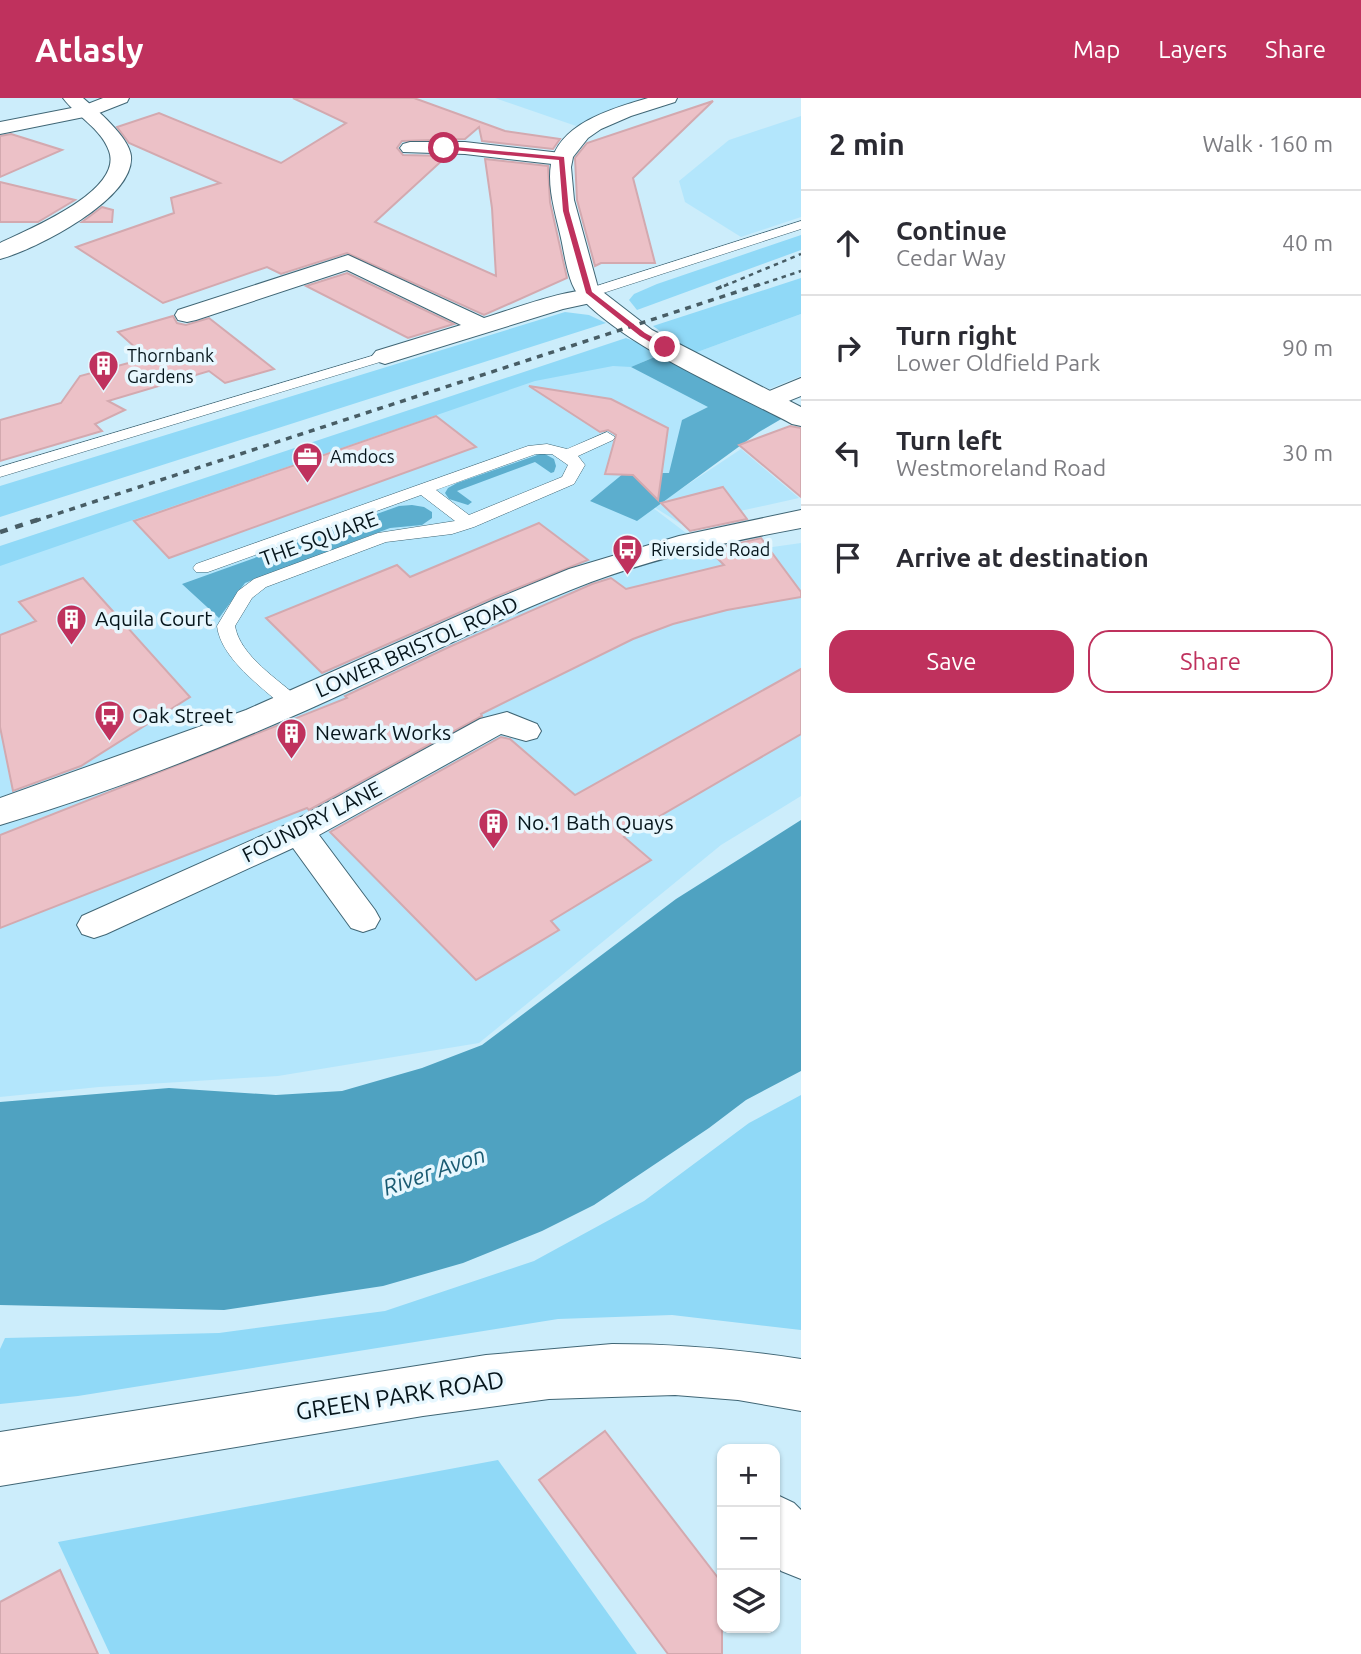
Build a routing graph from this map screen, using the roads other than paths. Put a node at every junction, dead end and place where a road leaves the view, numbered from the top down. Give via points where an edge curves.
1 (120, 98) edge
2 (668, 98) edge
3 (79, 104) edge
4 (0, 128) edge
5 (409, 148) dead end
6 (561, 159) junction
7 (801, 225) edge
8 (0, 252) edge
9 (591, 294) junction
10 (187, 315) dead end
11 (482, 326) junction
12 (385, 356) joint
13 (801, 386) edge
14 (771, 400) junction
15 (801, 418) edge
16 (607, 437) dead end
17 (568, 454) junction
18 (0, 472) edge
19 (423, 488) junction
20 (801, 519) edge
21 (468, 523) junction
22 (202, 568) dead end
23 (293, 704) junction
24 (526, 731) dead end
25 (0, 812) edge
26 (299, 832) junction
27 (363, 919) dead end
28 (94, 925) dead end
29 (801, 1385) edge
30 (0, 1459) edge

1 - 3 main road
2 - 6 main road via 603,122 572,143
3 - 4 main road
3 - 8 main road via 116,144 121,154 119,176 97,199
5 - 6 main road via 465,148
6 - 9 main road via 566,211
7 - 9 lane
9 - 11 main road
9 - 14 main road via 643,335
10 - 11 main road via 348,262
11 - 12 main road
12 - 18 lane
13 - 14 main road
14 - 15 main road
16 - 17 lane
17 - 19 lane, THE SQUARE via 555,448 534,449
17 - 21 lane, THE SQUARE via 577,465 568,480
19 - 21 lane
19 - 22 lane, THE SQUARE
20 - 23 main road, LOWER BRISTOL ROAD via 721,533 581,576
21 - 23 lane, THE SQUARE via 367,542 260,583 246,596 226,626 228,639
23 - 25 main road, LOWER BRISTOL ROAD
24 - 26 street, FOUNDRY LANE via 507,722 491,726
26 - 27 street
26 - 28 street, FOUNDRY LANE
29 - 30 main road, GREEN PARK ROAD via 718,1371 600,1368 433,1388 162,1436

